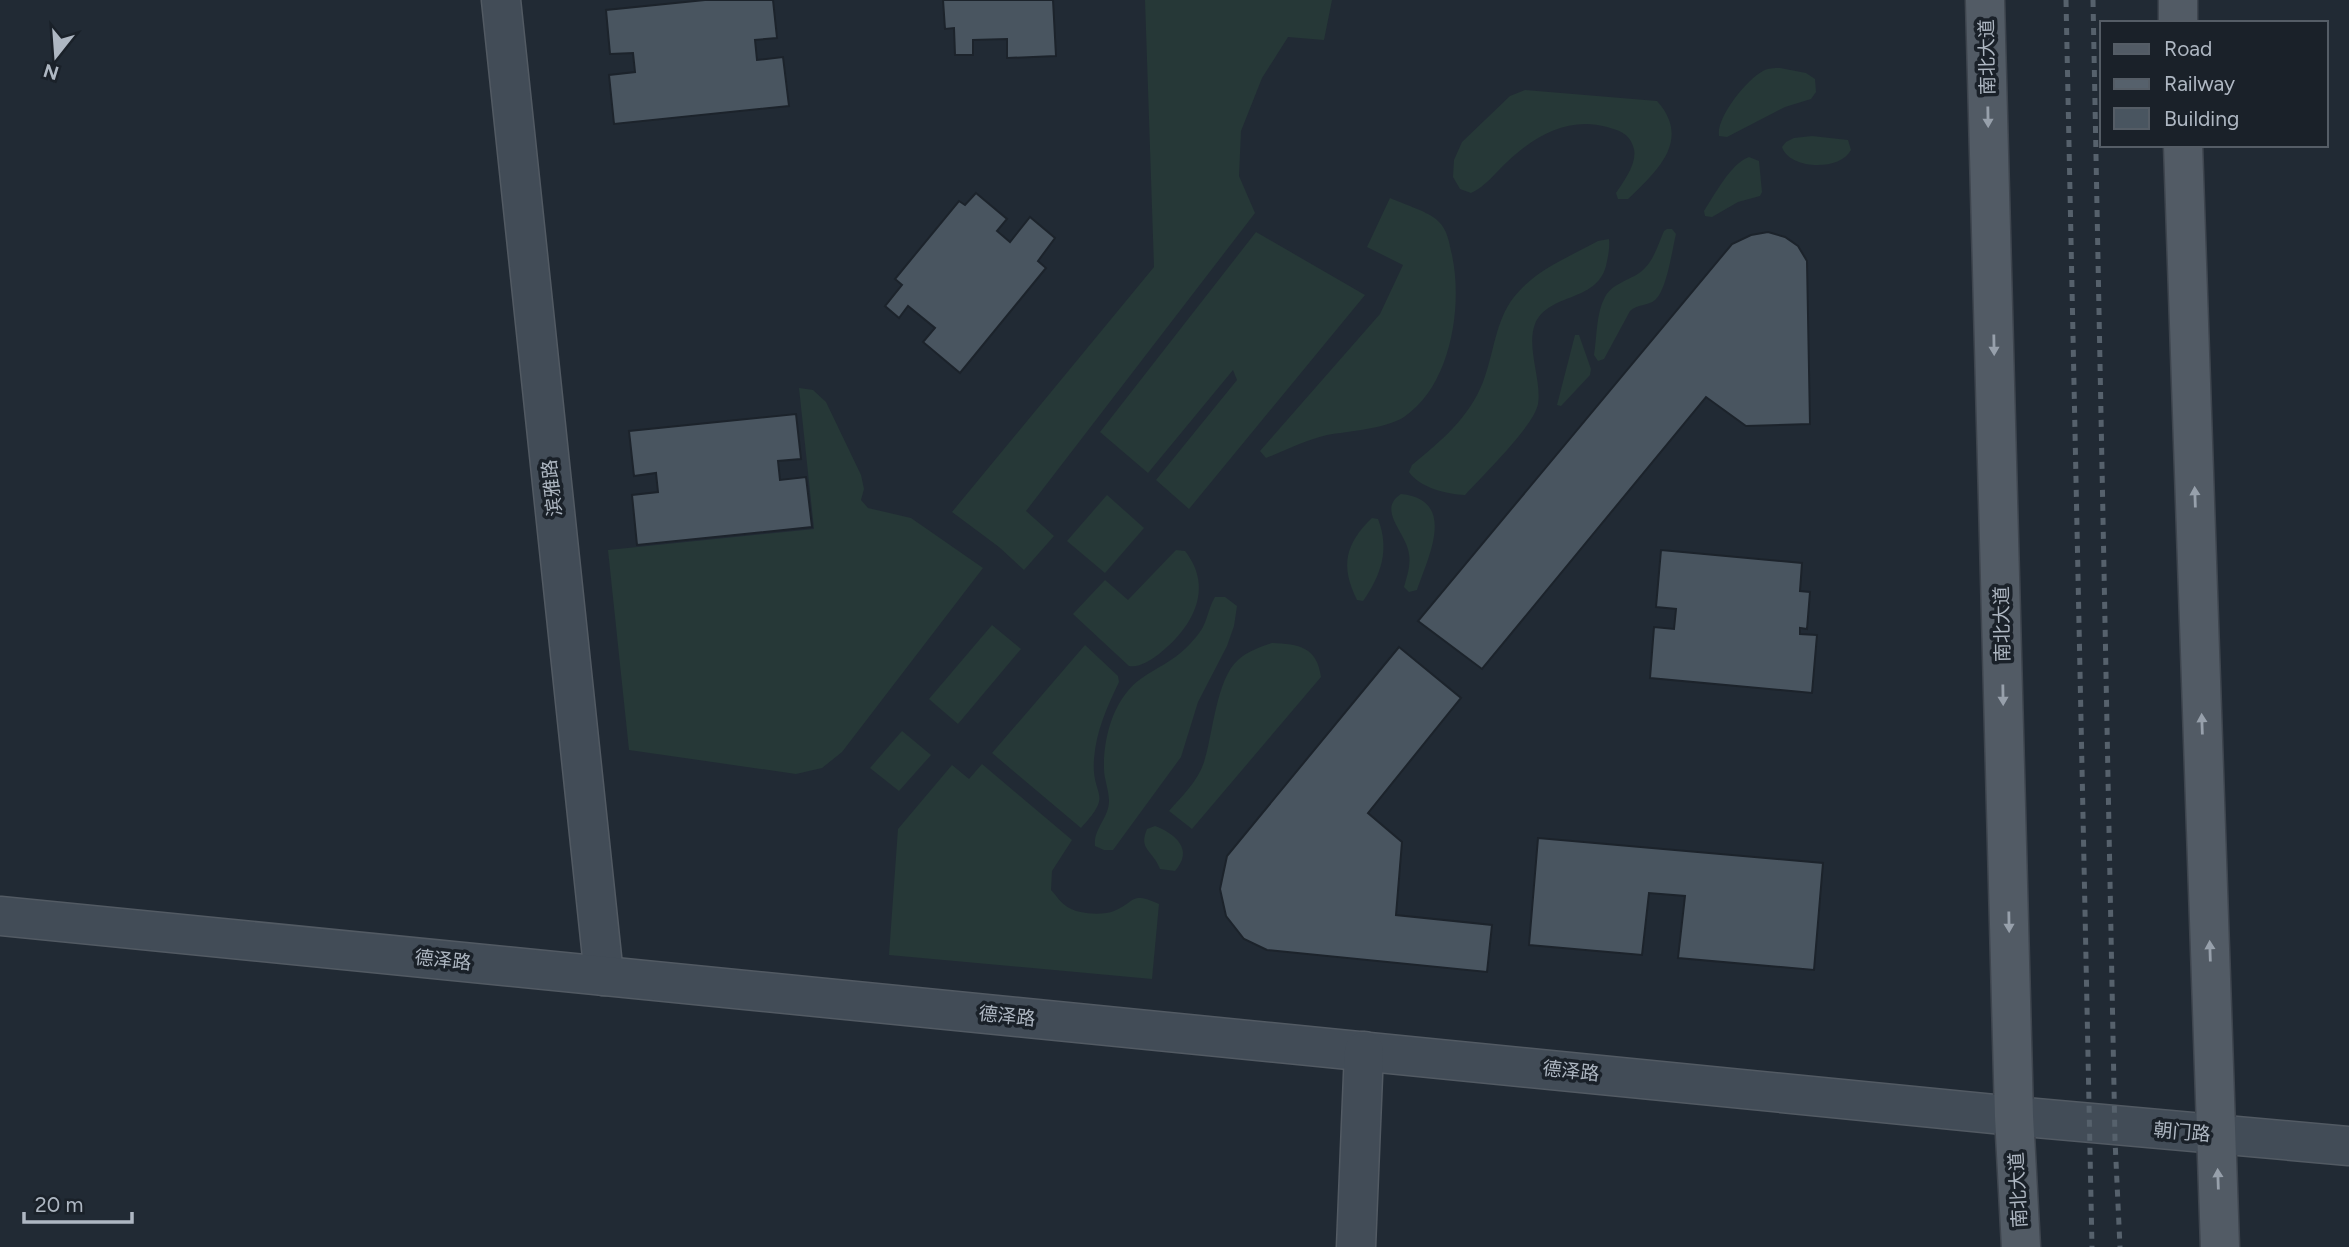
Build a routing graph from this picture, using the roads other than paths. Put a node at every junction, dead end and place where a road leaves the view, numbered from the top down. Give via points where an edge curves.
1 (501, 0) edge
2 (1985, 0) edge
3 (2178, 0) edge
4 (2178, 21) edge
5 (2183, 147) edge
6 (0, 916) edge
7 (604, 976) junction
8 (1364, 1051) junction
9 (2014, 1116) junction
10 (2216, 1135) junction
11 (2349, 1146) edge
12 (1356, 1247) edge
13 (2021, 1247) edge
14 (2220, 1247) edge

1 - 7 street, 滨雅路
2 -> 9 main road, 南北大道
3 - 4 main road
10 -> 5 main road
6 - 7 street, 德泽路
7 - 8 street, 德泽路
8 - 9 street, 德泽路
8 - 12 street
9 - 10 street, 朝门路
9 - 13 main road, 南北大道
10 - 11 street, 朝门路
14 -> 10 main road

